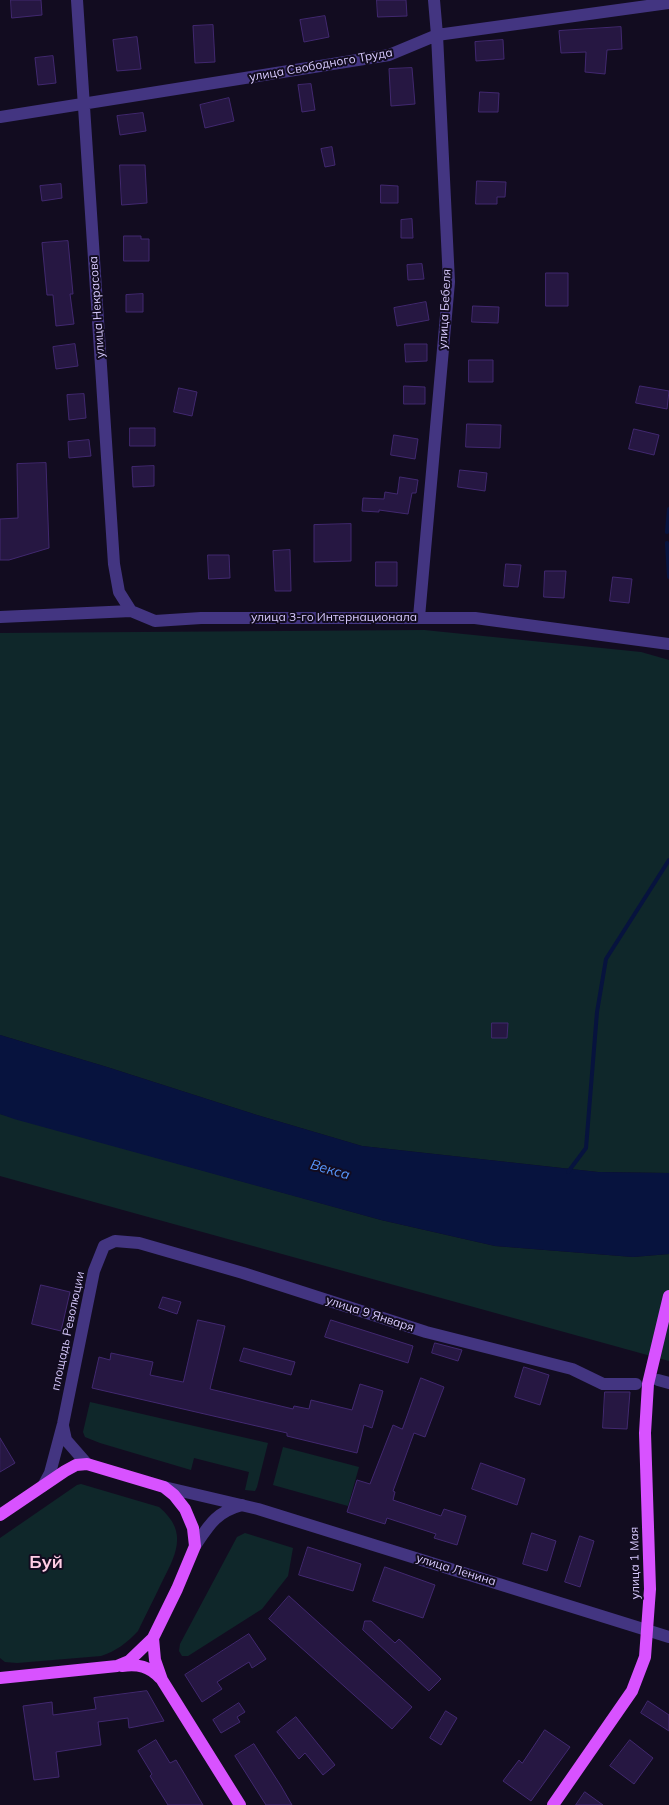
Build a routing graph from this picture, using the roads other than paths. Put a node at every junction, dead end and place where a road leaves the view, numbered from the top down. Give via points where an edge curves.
1 (76, 0) edge
2 (434, 0) edge
3 (669, 3) edge
4 (437, 35) junction
5 (84, 104) junction
6 (0, 117) edge
7 (131, 611) junction
8 (0, 617) edge
9 (419, 617) junction
10 (669, 644) edge
11 (104, 1246) joint
12 (669, 1296) edge
13 (636, 1384) dead end
14 (63, 1424) junction
15 (87, 1464) junction
16 (43, 1486) junction
17 (164, 1487) junction
18 (242, 1504) junction
19 (0, 1515) edge
20 (195, 1546) junction
21 (648, 1630) junction
22 (669, 1637) edge
23 (153, 1638) junction
24 (117, 1666) junction
25 (0, 1678) edge
26 (162, 1680) junction
27 (240, 1805) edge
28 (553, 1805) edge

1 - 5 street, улица Некрасова
2 - 4 street, улица Бебеля
3 - 4 street, улица Свободного Труда
4 - 5 street, улица Свободного Труда via 389,56
4 - 9 street, улица Бебеля via 449,282
5 - 6 street, улица Свободного Труда
5 - 7 street, улица Некрасова via 114,564 119,592
7 - 8 street, улица 3-го Интернационала
7 - 9 street, улица 3-го Интернационала via 155,621
9 - 10 street, улица 3-го Интернационала via 475,618
11 - 13 street, улица 9 Января via 116,1240 138,1243 426,1332 572,1370 603,1384
11 - 14 street, площадь Революции via 94,1271
12 - 21 main road, улица 1 Мая via 648,1384 646,1414
14 - 15 street via 66,1440
14 - 16 street, площадь Революции via 50,1473
15 - 16 main road via 65,1471
15 - 17 main road
16 - 19 main road
17 - 18 street, улица Ленина
17 - 20 main road via 185,1509 193,1528
18 - 20 street via 228,1508 218,1516
18 - 21 street, улица Ленина
20 - 23 main road
21 - 22 street, улица Ленина
21 - 28 main road, улица 1 Мая via 645,1657 632,1691
23 - 24 main road via 129,1661
23 - 26 main road via 155,1660
24 - 25 main road
24 - 26 main road via 145,1666
26 - 27 main road

